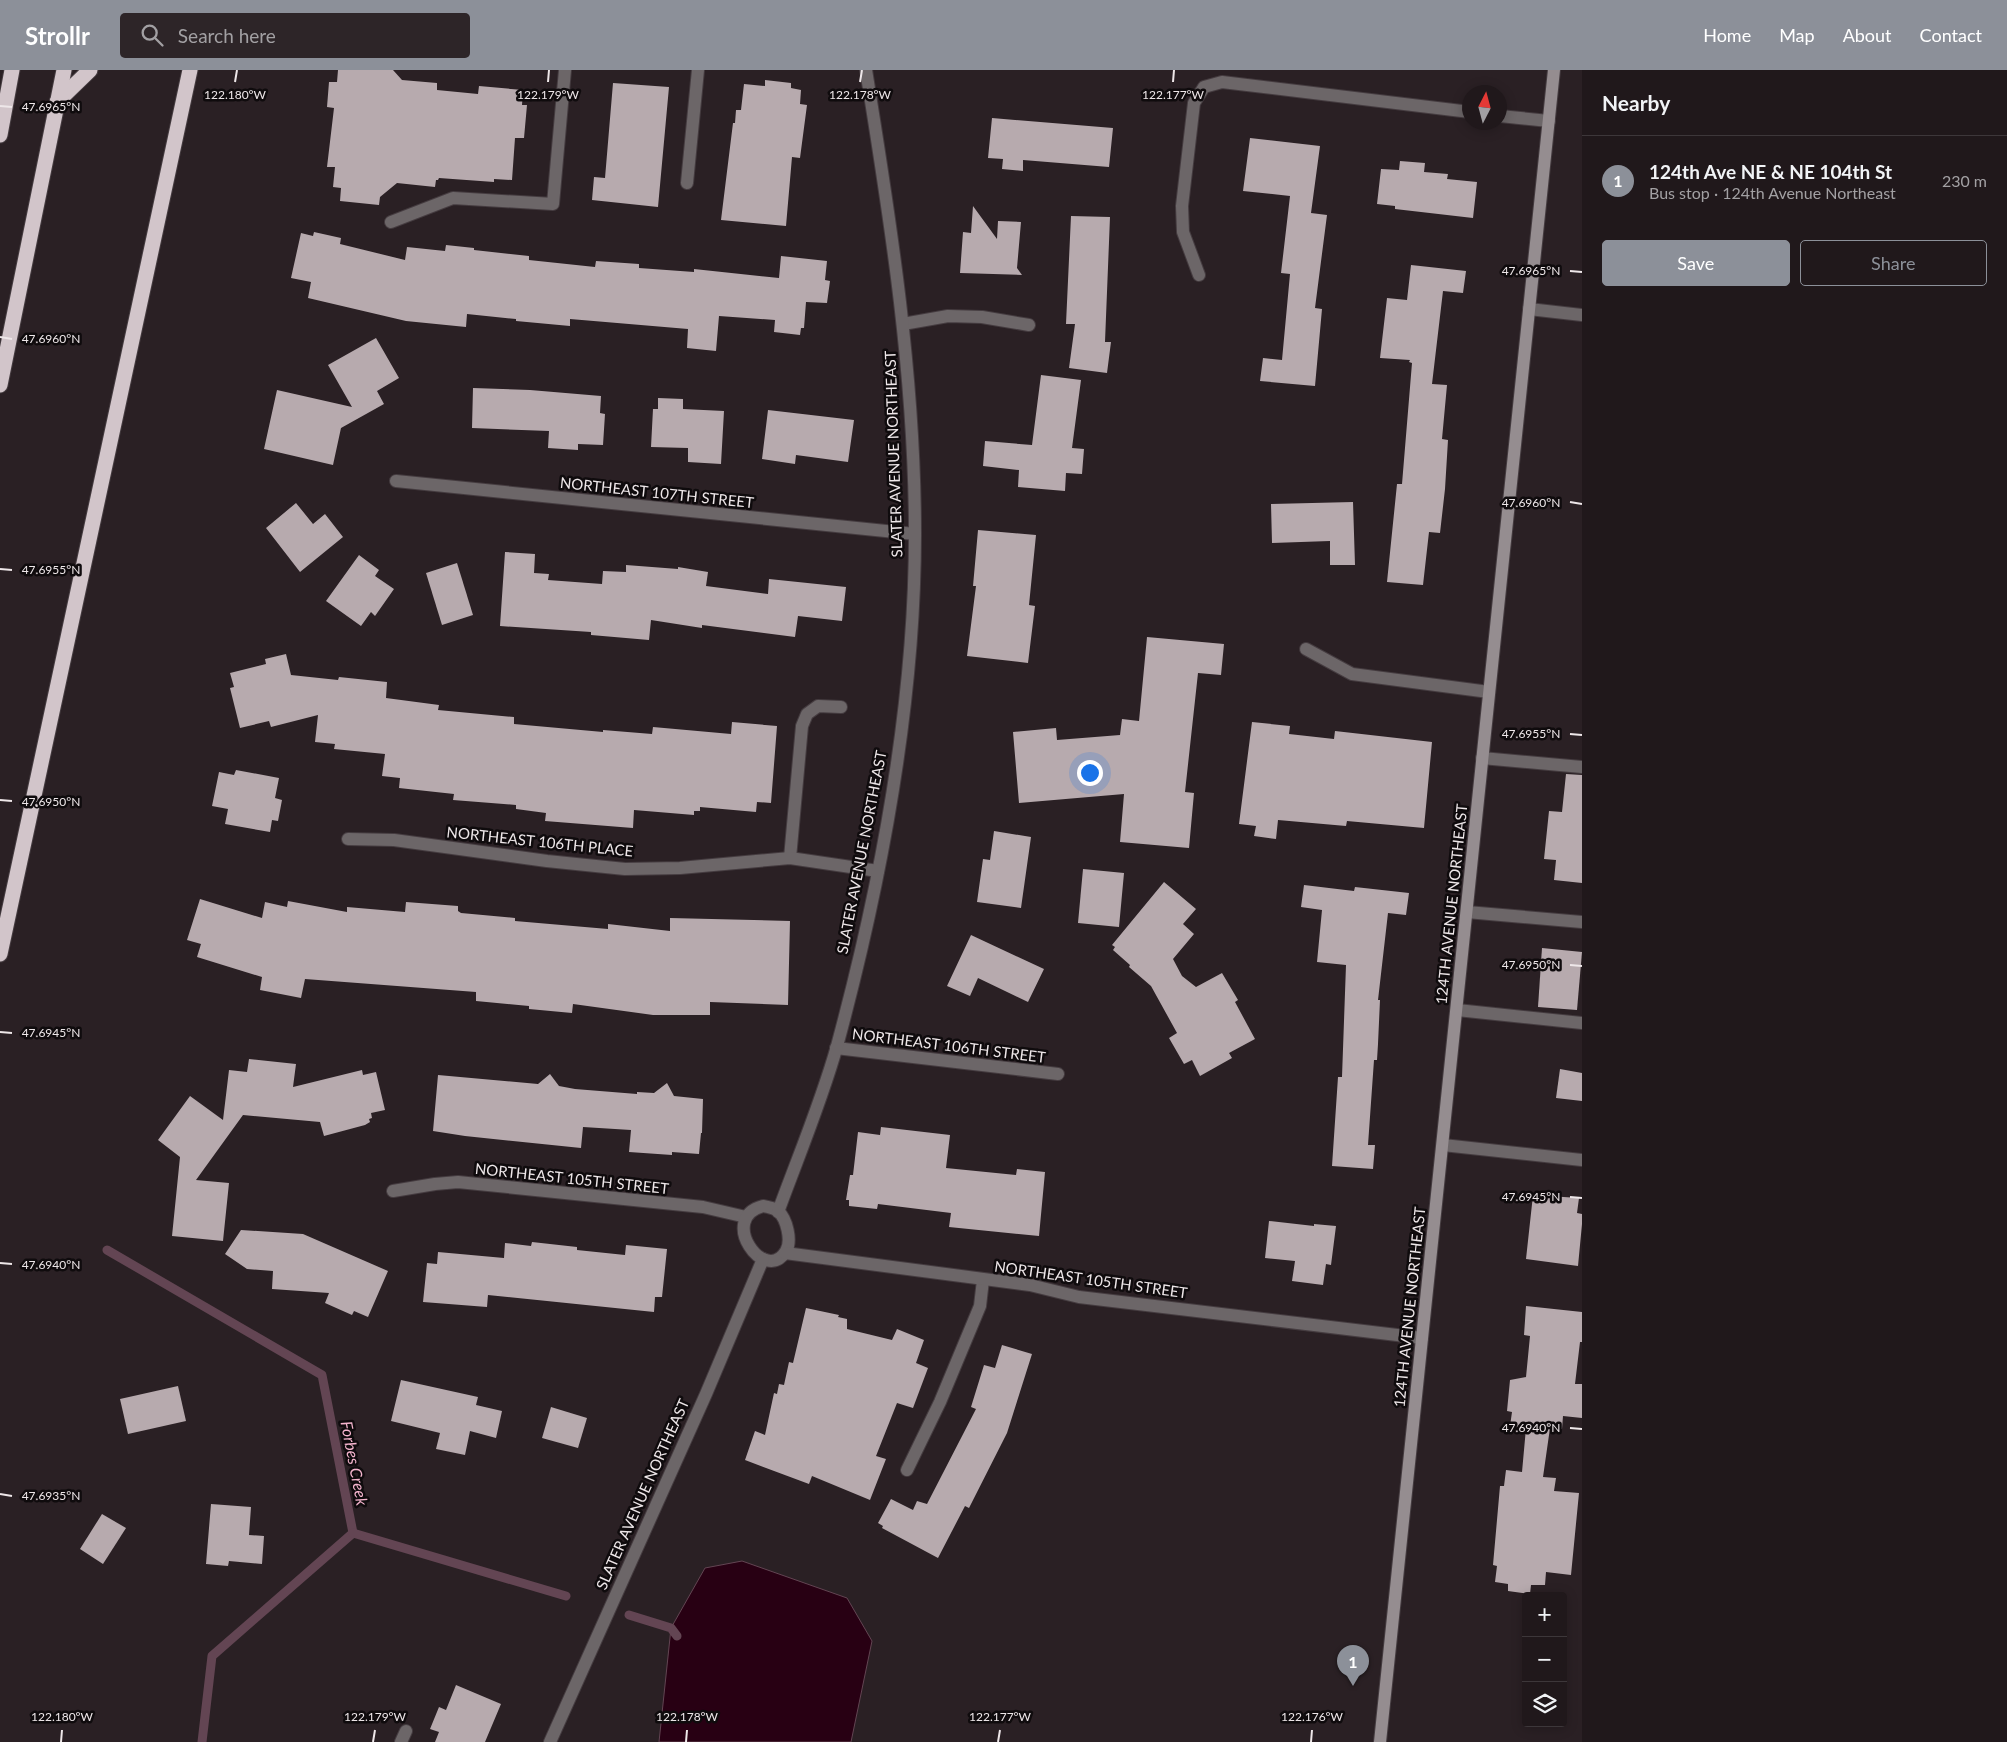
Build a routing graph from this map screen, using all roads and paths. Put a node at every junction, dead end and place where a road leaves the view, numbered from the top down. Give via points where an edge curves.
1 (12, 70) edge
2 (64, 70) edge
3 (90, 70) edge
4 (190, 70) edge
5 (565, 70) edge
6 (698, 70) edge
7 (866, 70) edge
8 (1554, 70) edge
9 (57, 102) junction
10 (1462, 111) edge
11 (1507, 117) edge
12 (1549, 121) junction
13 (0, 135) edge
14 (687, 183) dead end
15 (391, 222) dead end
16 (1199, 275) dead end
17 (1529, 309) junction
18 (1582, 315) edge
19 (903, 324) junction
20 (1028, 326) dead end
21 (0, 385) edge
22 (396, 481) dead end
23 (915, 534) junction
24 (1306, 649) dead end
25 (1489, 692) junction
26 (841, 707) dead end
27 (1482, 758) junction
28 (1582, 767) edge
29 (348, 839) dead end
30 (790, 858) junction
31 (878, 871) junction
32 (1467, 912) junction
33 (1582, 922) edge
34 (0, 954) edge
35 (1457, 1010) junction
36 (1582, 1023) edge
37 (836, 1048) junction
38 (1058, 1074) dead end
39 (1443, 1145) junction
40 (1582, 1160) edge
41 (393, 1191) dead end
42 (778, 1212) junction
43 (746, 1217) junction
44 (785, 1252) junction
45 (763, 1260) junction
46 (983, 1280) junction
47 (1422, 1338) junction
48 (907, 1470) dead end
49 (550, 1742) edge
50 (1380, 1742) edge

1 - 13 highway
2 - 9 highway
3 - 9 highway
4 - 34 highway
5 - 15 street via 553,204 452,198
6 - 14 street
7 - 19 street, SLATER AVENUE NORTHEAST
8 - 12 main road, 124TH AVENUE NORTHEAST
9 - 21 highway
10 - 16 street via 1222,82 1204,87 1194,103 1182,206 1183,232
11 - 12 street
12 - 17 main road, 124TH AVENUE NORTHEAST
17 - 18 street
17 - 25 main road, 124TH AVENUE NORTHEAST
19 - 20 street via 948,316 982,317
19 - 23 street, SLATER AVENUE NORTHEAST
22 - 23 street, NORTHEAST 107TH STREET
23 - 31 street, SLATER AVENUE NORTHEAST via 909,660 893,789
24 - 25 street via 1352,674
25 - 27 main road, 124TH AVENUE NORTHEAST
26 - 30 street via 818,706 807,714 802,726
27 - 28 street
27 - 32 main road, 124TH AVENUE NORTHEAST
29 - 30 street, NORTHEAST 106TH PLACE via 394,840 625,869 680,868
30 - 31 street, NORTHEAST 106TH PLACE
31 - 37 street, SLATER AVENUE NORTHEAST
32 - 33 street
32 - 35 main road, 124TH AVENUE NORTHEAST
35 - 36 street
35 - 39 main road, 124TH AVENUE NORTHEAST
37 - 38 street, NORTHEAST 106TH STREET
37 - 42 street, SLATER AVENUE NORTHEAST
39 - 40 street
39 - 47 main road, 124TH AVENUE NORTHEAST
41 - 43 street, NORTHEAST 105TH STREET via 458,1182 703,1207
42 - 43 street via 764,1206 755,1208
42 - 44 street via 788,1235
43 - 45 street via 745,1232 749,1246 753,1254
44 - 45 street via 770,1261
44 - 46 street, NORTHEAST 105TH STREET
45 - 49 street, SLATER AVENUE NORTHEAST
46 - 47 street, NORTHEAST 105TH STREET via 1030,1285 1079,1297
46 - 48 street via 980,1306
47 - 50 main road, 124TH AVENUE NORTHEAST

